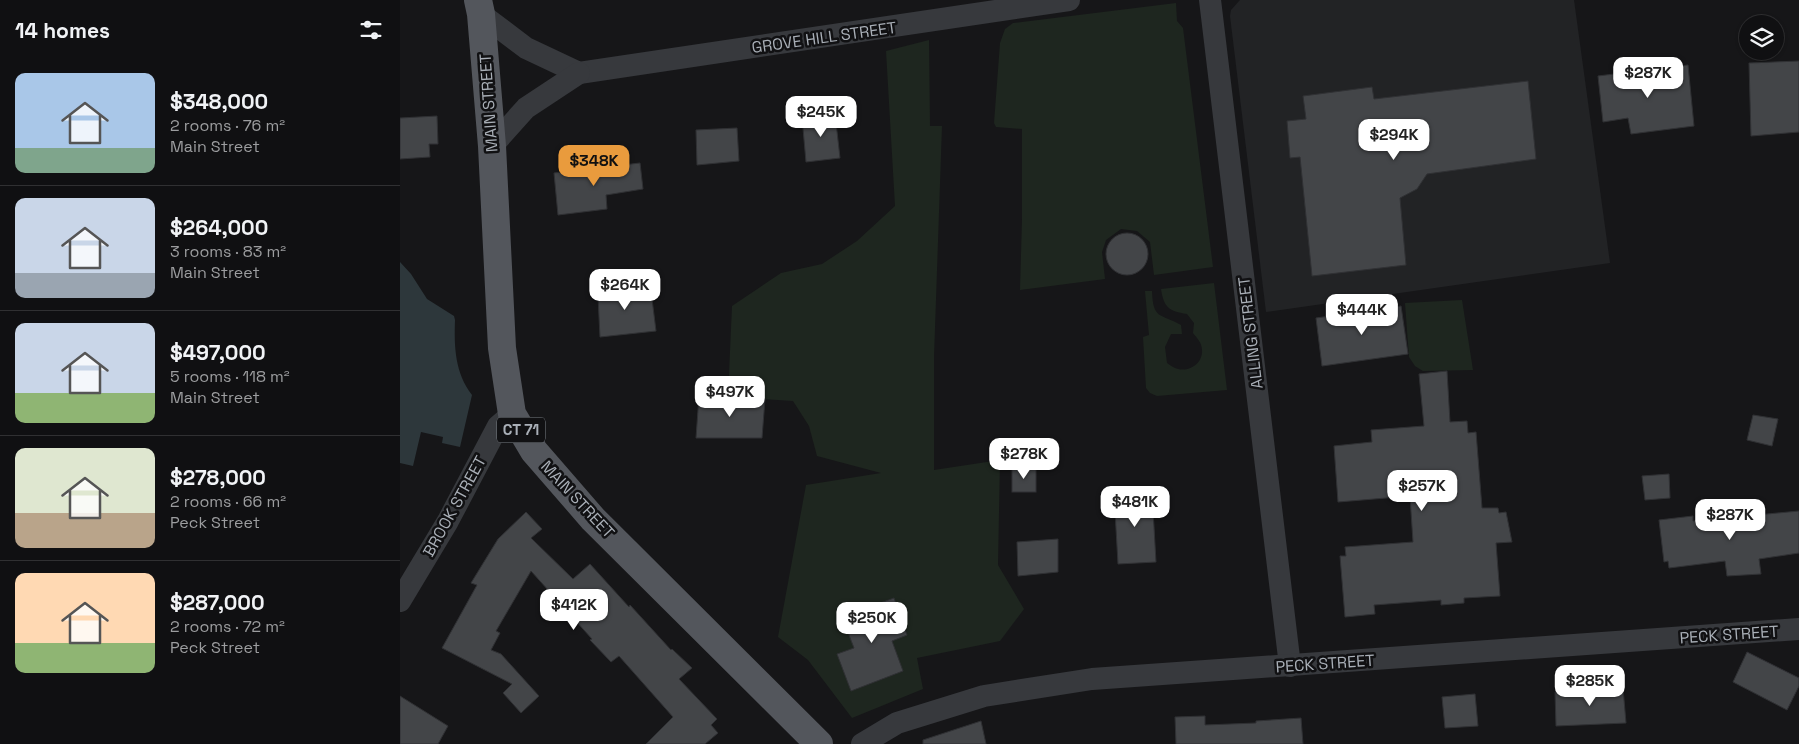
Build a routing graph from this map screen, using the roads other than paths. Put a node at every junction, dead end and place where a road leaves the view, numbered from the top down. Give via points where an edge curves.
1 (1069, 0) edge
2 (1210, 0) edge
3 (480, 7) edge
4 (579, 73) junction
5 (492, 146) junction
6 (512, 414) junction
7 (400, 601) edge
8 (1799, 629) edge
9 (1290, 666) junction
10 (819, 744) edge
11 (862, 744) edge

1 - 4 street, GROVE HILL STREET
2 - 9 street, ALLING STREET
3 - 4 street via 526,48
3 - 5 main road, MAIN STREET / CT 71
4 - 5 street, GROVE HILL STREET via 526,108
5 - 6 main road, MAIN STREET / CT 71 via 502,348
6 - 7 street, BROOK STREET via 498,426 448,521
6 - 10 main road, MAIN STREET / CT 71 via 534,452 593,519
8 - 9 street, PECK STREET
9 - 11 street, PECK STREET via 1092,679 984,696 897,723

